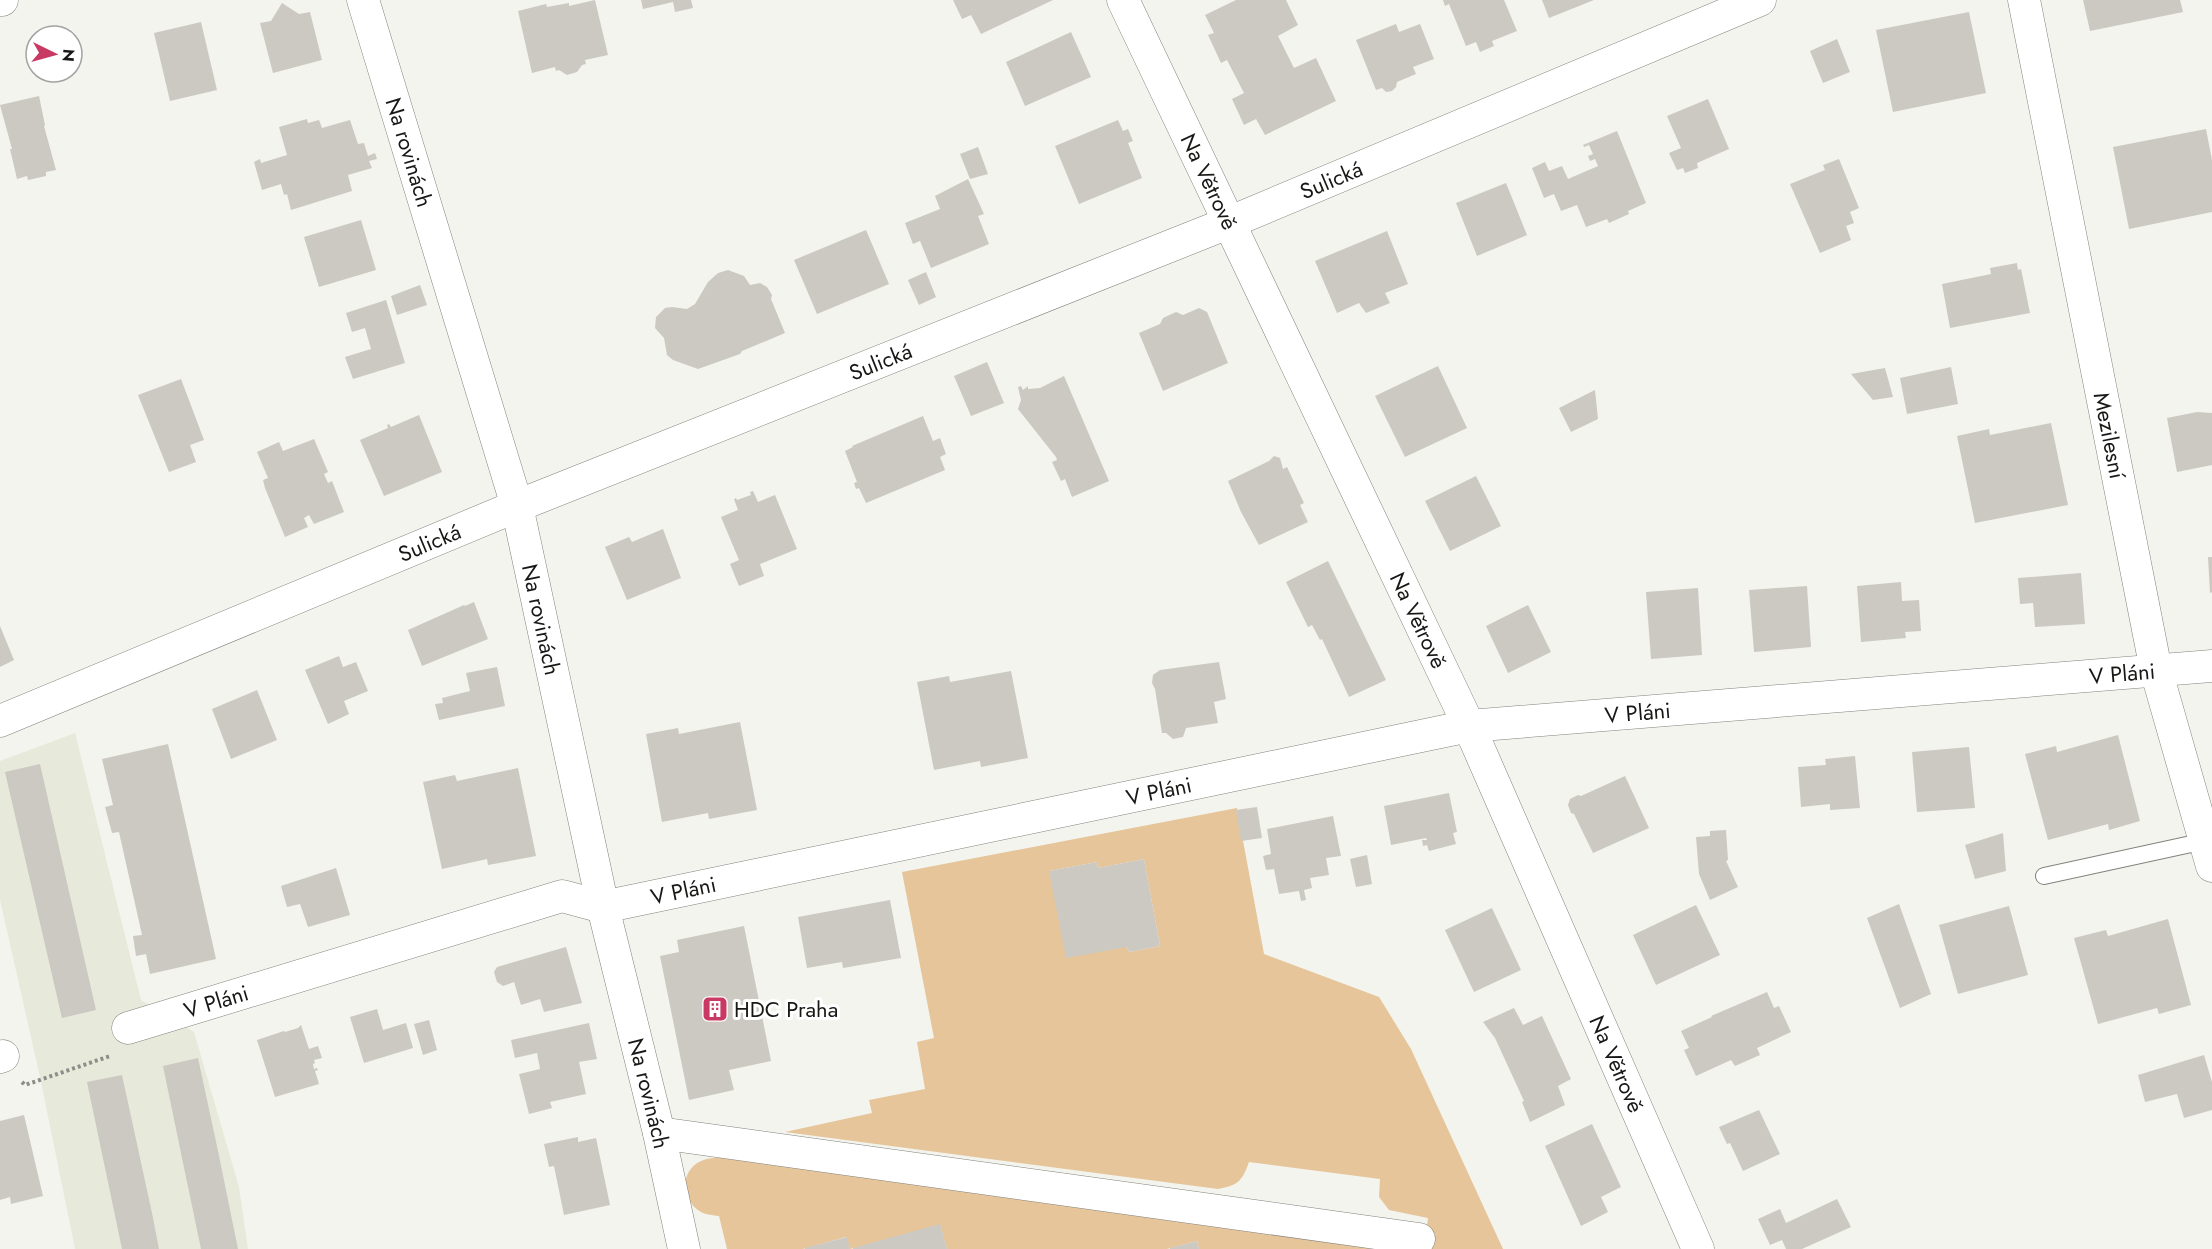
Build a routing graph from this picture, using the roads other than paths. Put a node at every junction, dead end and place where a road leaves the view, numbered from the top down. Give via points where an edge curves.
1 (363, 0) edge
2 (1123, 0) edge
3 (1760, 0) edge
4 (2024, 0) edge
5 (1228, 223) junction
6 (517, 506) junction
7 (2212, 666) edge
8 (2156, 670) junction
9 (0, 721) edge
10 (1469, 726) junction
11 (2209, 854) edge
12 (2044, 876) dead end
13 (603, 907) junction
14 (128, 1028) road end
15 (659, 1133) junction
16 (1419, 1239) dead end
17 (684, 1249) edge
18 (1698, 1249) edge

1 - 6 street, Na rovinách
2 - 5 street, Na Větrově
3 - 5 street, Sulická
4 - 8 street, Mezilesní
5 - 6 street, Sulická
5 - 10 street, Na Větrově
6 - 9 street, Sulická
6 - 13 street, Na rovinách
7 - 8 street, V Pláni
8 - 10 street, V Pláni
8 - 11 street, Mezilesní
10 - 13 street, V Pláni
10 - 18 street, Na Větrově
11 - 12 lane
13 - 14 street, V Pláni via 562,896
13 - 15 street, Na rovinách
15 - 16 street
15 - 17 street, Na rovinách

